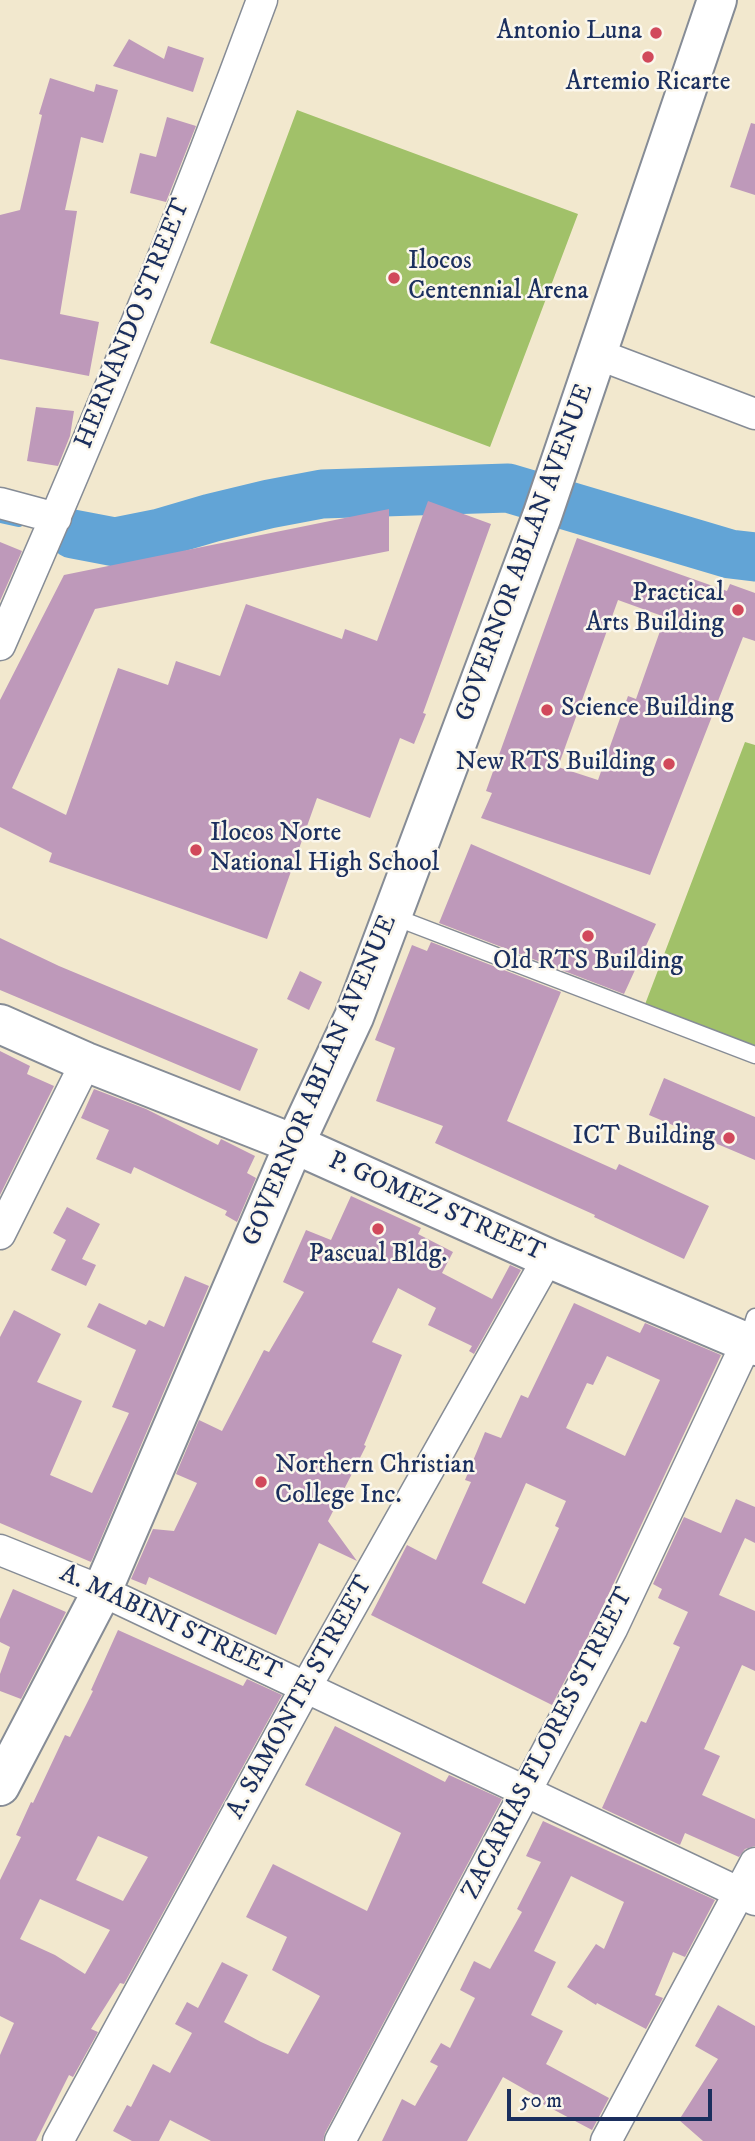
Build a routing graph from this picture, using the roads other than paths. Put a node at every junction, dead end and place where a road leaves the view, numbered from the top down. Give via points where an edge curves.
1 (262, 0) edge
2 (717, 0) edge
3 (597, 354) junction
4 (755, 414) edge
5 (0, 503) edge
6 (56, 518) junction
7 (0, 645) edge
8 (392, 916) junction
9 (0, 1024) edge
10 (755, 1055) edge
11 (86, 1062) junction
12 (294, 1144) junction
13 (0, 1234) edge
14 (548, 1258) junction
15 (752, 1335) edge
16 (0, 1550) edge
17 (102, 1591) junction
18 (306, 1687) junction
19 (0, 1786) edge
20 (526, 1792) junction
21 (755, 1863) edge
22 (747, 1897) edge
23 (58, 2141) edge
24 (340, 2141) edge
25 (606, 2141) edge

1 - 6 street, HERNANDO STREET
2 - 3 main road, GOVERNOR ABLAN AVENUE
3 - 4 street
3 - 8 main road, GOVERNOR ABLAN AVENUE via 548,501
5 - 6 street
6 - 7 street, HERNANDO STREET
8 - 10 lane
8 - 12 main road, GOVERNOR ABLAN AVENUE via 354,1017
9 - 11 main road, P. GOMEZ STREET
11 - 12 main road, P. GOMEZ STREET
11 - 13 street
12 - 14 main road, P. GOMEZ STREET
12 - 17 main road, GOVERNOR ABLAN AVENUE
14 - 15 main road, P. GOMEZ STREET
14 - 18 street, A. SAMONTE STREET
15 - 20 street, ZACARIAS FLORES STREET via 611,1629
16 - 17 street, A. MABINI STREET
17 - 18 street, A. MABINI STREET
17 - 19 main road, GOVERNOR ABLAN AVENUE
18 - 20 street, A. MABINI STREET
18 - 23 street, A. SAMONTE STREET
20 - 22 street, A. MABINI STREET
20 - 24 street, ZACARIAS FLORES STREET
21 - 22 street
22 - 25 street

